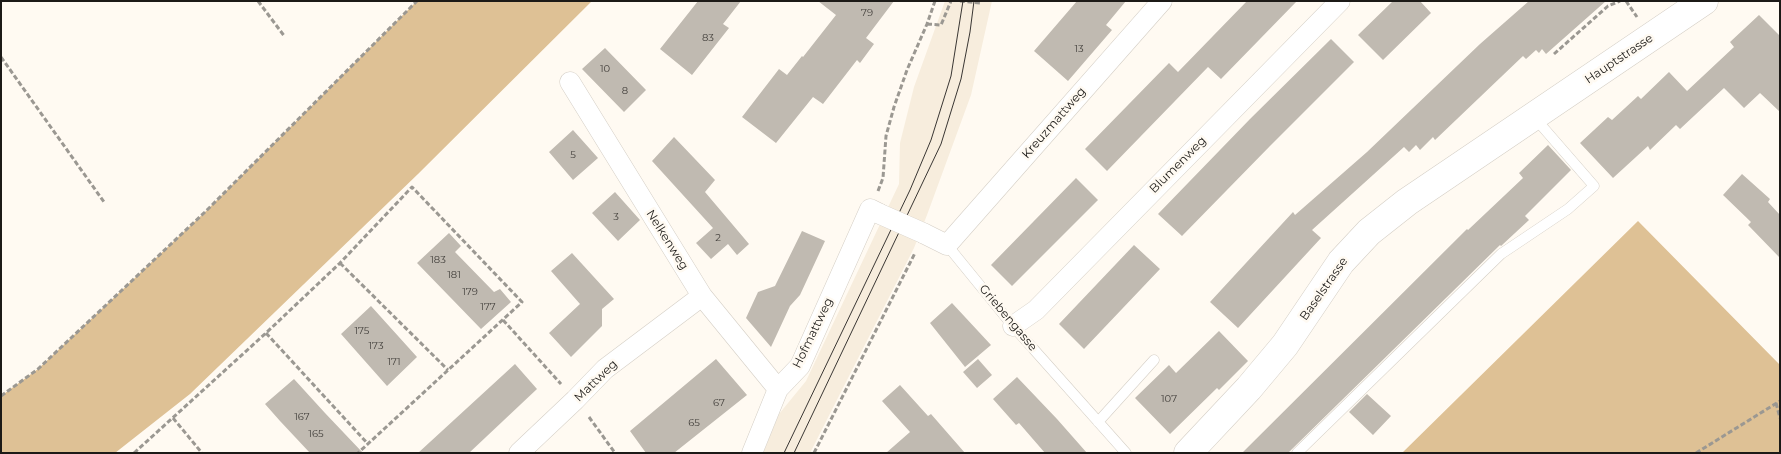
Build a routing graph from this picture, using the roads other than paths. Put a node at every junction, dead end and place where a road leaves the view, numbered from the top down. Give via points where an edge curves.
1 (1162, 1) edge
2 (1340, 1) edge
3 (1704, 1) edge
4 (570, 82) dead end
5 (1534, 117) junction
6 (875, 212) joint
7 (947, 245) junction
8 (702, 296) junction
9 (1013, 326) junction
10 (1154, 360) dead end
11 (778, 389) junction
12 (1098, 422) junction
13 (520, 453) edge
14 (752, 453) edge
15 (1126, 453) edge
16 (1188, 453) edge
17 (1297, 453) edge

1 - 7 street, Kreuzmattweg
2 - 9 street, Blumenweg via 1036,310
3 - 5 main road, Hauptstrasse
4 - 8 street, Nelkenweg
5 - 16 main road, Baselstrasse via 1407,202 1369,232 1341,262 1285,345
5 - 17 lane via 1594,186 1568,209 1501,254
6 - 7 street, Griebengasse, bridge
6 - 11 street, Hofmattweg via 800,366
7 - 9 lane, Griebengasse
8 - 11 street, Nelkenweg
8 - 13 street, Mattweg via 605,369
9 - 12 lane, Griebengasse
10 - 12 lane
11 - 14 street, Hofmattweg
12 - 15 lane, Griebengasse

